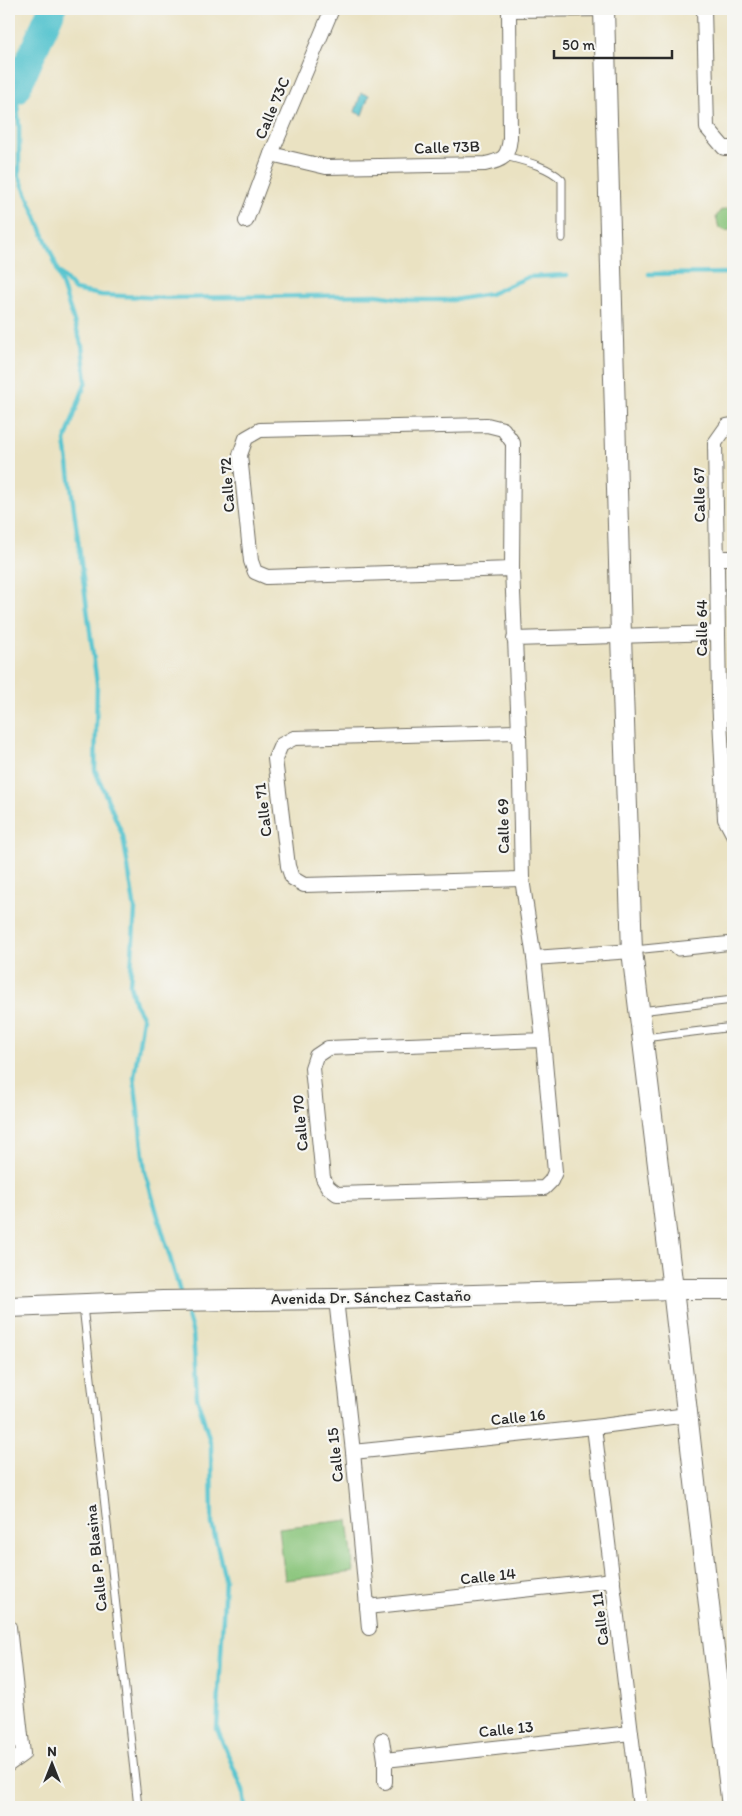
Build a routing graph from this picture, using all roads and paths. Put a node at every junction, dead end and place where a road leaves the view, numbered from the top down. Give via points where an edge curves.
1 (332, 9) edge
2 (605, 9) edge
3 (704, 9) edge
4 (509, 10) edge
5 (733, 148) edge
6 (271, 154) junction
7 (505, 156) junction
8 (246, 221) dead end
9 (562, 238) dead end
10 (733, 425) edge
11 (514, 467) joint
12 (718, 558) junction
13 (733, 558) edge
14 (512, 569) junction
15 (718, 632) junction
16 (621, 636) junction
17 (514, 639) junction
18 (719, 698) junction
19 (733, 698) edge
20 (519, 732) junction
21 (733, 834) edge
22 (522, 879) junction
23 (733, 940) edge
24 (671, 946) junction
25 (733, 946) edge
26 (632, 951) junction
27 (534, 958) junction
28 (733, 1000) edge
29 (639, 1011) junction
30 (733, 1027) edge
31 (643, 1038) junction
32 (543, 1040) junction
33 (551, 1181) joint
34 (673, 1289) junction
35 (733, 1289) edge
36 (336, 1299) junction
37 (83, 1305) junction
38 (9, 1307) edge
39 (687, 1414) junction
40 (594, 1427) junction
41 (353, 1452) junction
42 (613, 1580) junction
43 (367, 1607) junction
44 (9, 1627) edge
45 (369, 1628) dead end
46 (632, 1733) junction
47 (382, 1740) dead end
48 (730, 1751) edge
49 (385, 1760) junction
50 (9, 1764) edge
51 (385, 1782) dead end
52 (138, 1807) edge
53 (640, 1807) edge
54 (732, 1807) edge

1 - 6 street, Calle 73C
2 - 4 street
2 - 16 street
3 - 5 street via 706,128 724,148
4 - 7 street via 510,138
6 - 7 street, Calle 73B via 326,167 485,164
6 - 8 street, Calle 73C
7 - 9 lane via 557,174 562,180
10 - 12 street, Calle 67 via 727,426 716,443
11 - 14 street, Calle 69
11 - 14 street, Calle 72 via 513,443 503,429 488,424 260,430 246,438 240,454 251,561 255,572 267,578
12 - 13 street
12 - 15 street, Calle 64
14 - 17 street, Calle 69
15 - 16 street
15 - 18 street, Calle 64
16 - 17 street
16 - 26 street
17 - 20 street, Calle 69
18 - 19 street
18 - 21 street, Calle 64 via 725,819
20 - 22 street, Calle 69
20 - 22 street, Calle 71 via 294,738 281,745 275,759 288,866 292,878 304,885
22 - 27 street, Calle 69
23 - 24 lane
24 - 25 lane via 678,952
24 - 26 lane
26 - 27 street
26 - 29 street
27 - 32 street, Calle 69
28 - 29 lane
29 - 31 street
30 - 31 lane
31 - 34 street
32 - 33 street, Calle 69 via 555,1172
32 - 33 street, Calle 70 via 328,1048 316,1056 312,1068 323,1178 337,1194 544,1188
34 - 35 street, Avenida Dr. Sánchez Castaño
34 - 36 street, Avenida Dr. Sánchez Castaño
34 - 39 street
36 - 37 street, Avenida Dr. Sánchez Castaño
36 - 41 street, Calle 15
37 - 38 street, Avenida Dr. Sánchez Castaño
37 - 52 lane, Calle P. Blasina
39 - 40 street, Calle 16
39 - 48 street
40 - 41 street, Calle 16
40 - 42 street, Calle 11
41 - 43 street, Calle 15
42 - 43 street, Calle 14
42 - 46 street, Calle 11
43 - 45 street, Calle 15
44 - 50 street via 23,1754
46 - 49 street, Calle 13
46 - 53 street, Calle 11
47 - 49 street
48 - 54 street
49 - 51 street

